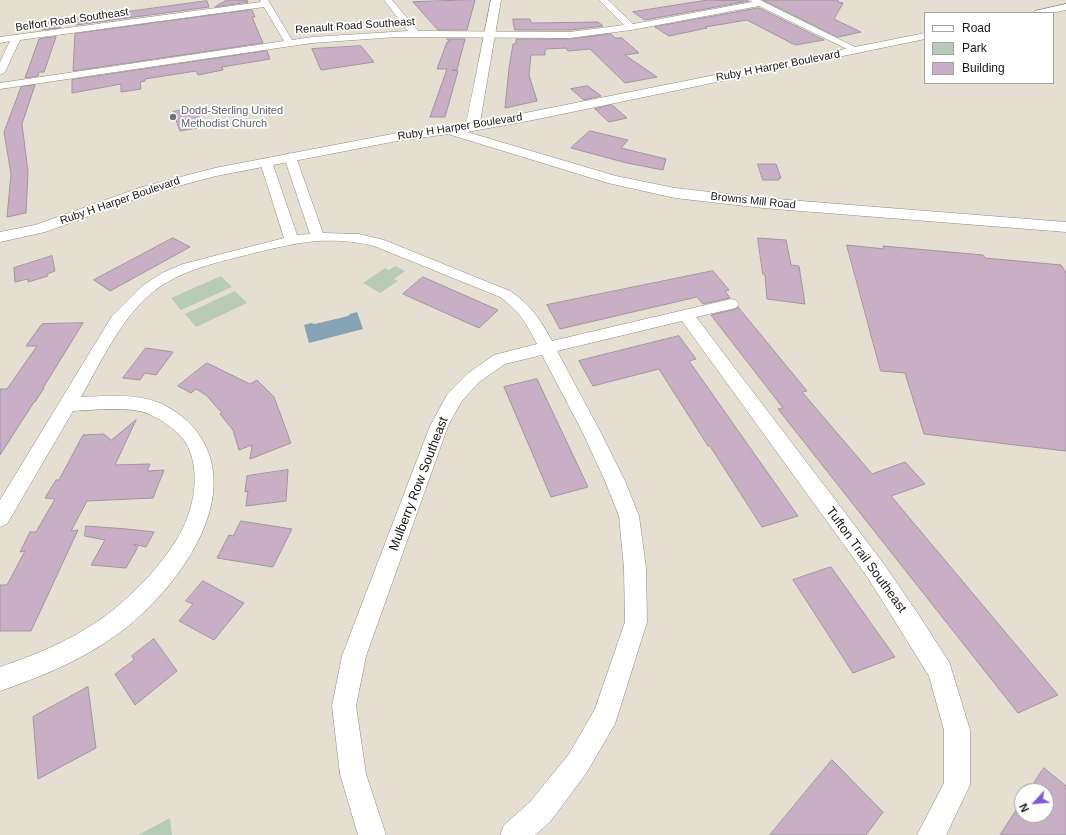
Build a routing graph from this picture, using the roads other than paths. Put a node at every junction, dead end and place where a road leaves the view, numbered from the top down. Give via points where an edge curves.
1 (388, 0) edge
2 (496, 0) edge
3 (603, 0) edge
4 (265, 2) edge
5 (758, 2) edge
6 (1066, 7) edge
7 (1044, 12) edge
8 (631, 27) junction
9 (416, 34) junction
10 (490, 35) junction
11 (924, 36) edge
12 (16, 38) junction
13 (0, 40) edge
14 (289, 42) junction
15 (856, 50) junction
16 (0, 72) edge
17 (0, 86) edge
18 (472, 127) junction
19 (448, 130) junction
20 (290, 157) junction
21 (266, 162) junction
22 (1066, 227) edge
23 (0, 237) edge
24 (318, 237) junction
25 (292, 240) junction
26 (731, 304) dead end
27 (685, 314) junction
28 (547, 347) junction
29 (68, 404) junction
30 (0, 518) edge
31 (0, 679) edge
32 (372, 835) edge
33 (514, 835) edge
34 (931, 835) edge

1 - 9 street
2 - 10 street
3 - 8 street
4 - 12 street, Belfort Road Southeast
4 - 14 street
5 - 8 street, Renault Road Southeast
5 - 15 street
6 - 7 street
8 - 10 street, Renault Road Southeast via 570,34
9 - 10 street, Renault Road Southeast
9 - 14 street, Renault Road Southeast via 379,34
10 - 18 street
11 - 15 street, Ruby H Harper Boulevard
12 - 13 street, Belfort Road Southeast
12 - 16 street
14 - 17 street, Renault Road Southeast
15 - 18 street, Ruby H Harper Boulevard
18 - 19 street, Ruby H Harper Boulevard
19 - 20 street, Ruby H Harper Boulevard
19 - 22 street, Browns Mill Road via 613,180 675,193 762,203
20 - 21 street, Ruby H Harper Boulevard
20 - 24 street
21 - 23 street, Ruby H Harper Boulevard via 180,180 39,229
21 - 25 street
24 - 25 street
24 - 28 street via 359,238 379,243 505,294 518,303 532,319
25 - 29 street via 188,267 147,289 118,320
26 - 27 street, Mulberry Row Southeast
27 - 28 street, Mulberry Row Southeast
27 - 34 street, Tufton Trail Southeast via 876,572 940,671 957,730 957,785
28 - 32 street, Mulberry Row Southeast via 500,359 474,378 454,398 440,426 354,656 344,706 353,774
28 - 33 street via 598,445 629,516 635,568 636,622 606,716 578,763 540,812
29 - 30 street
29 - 31 street via 130,404 155,408 180,423 196,442 205,468 200,511 173,565 120,619 80,646 38,666

